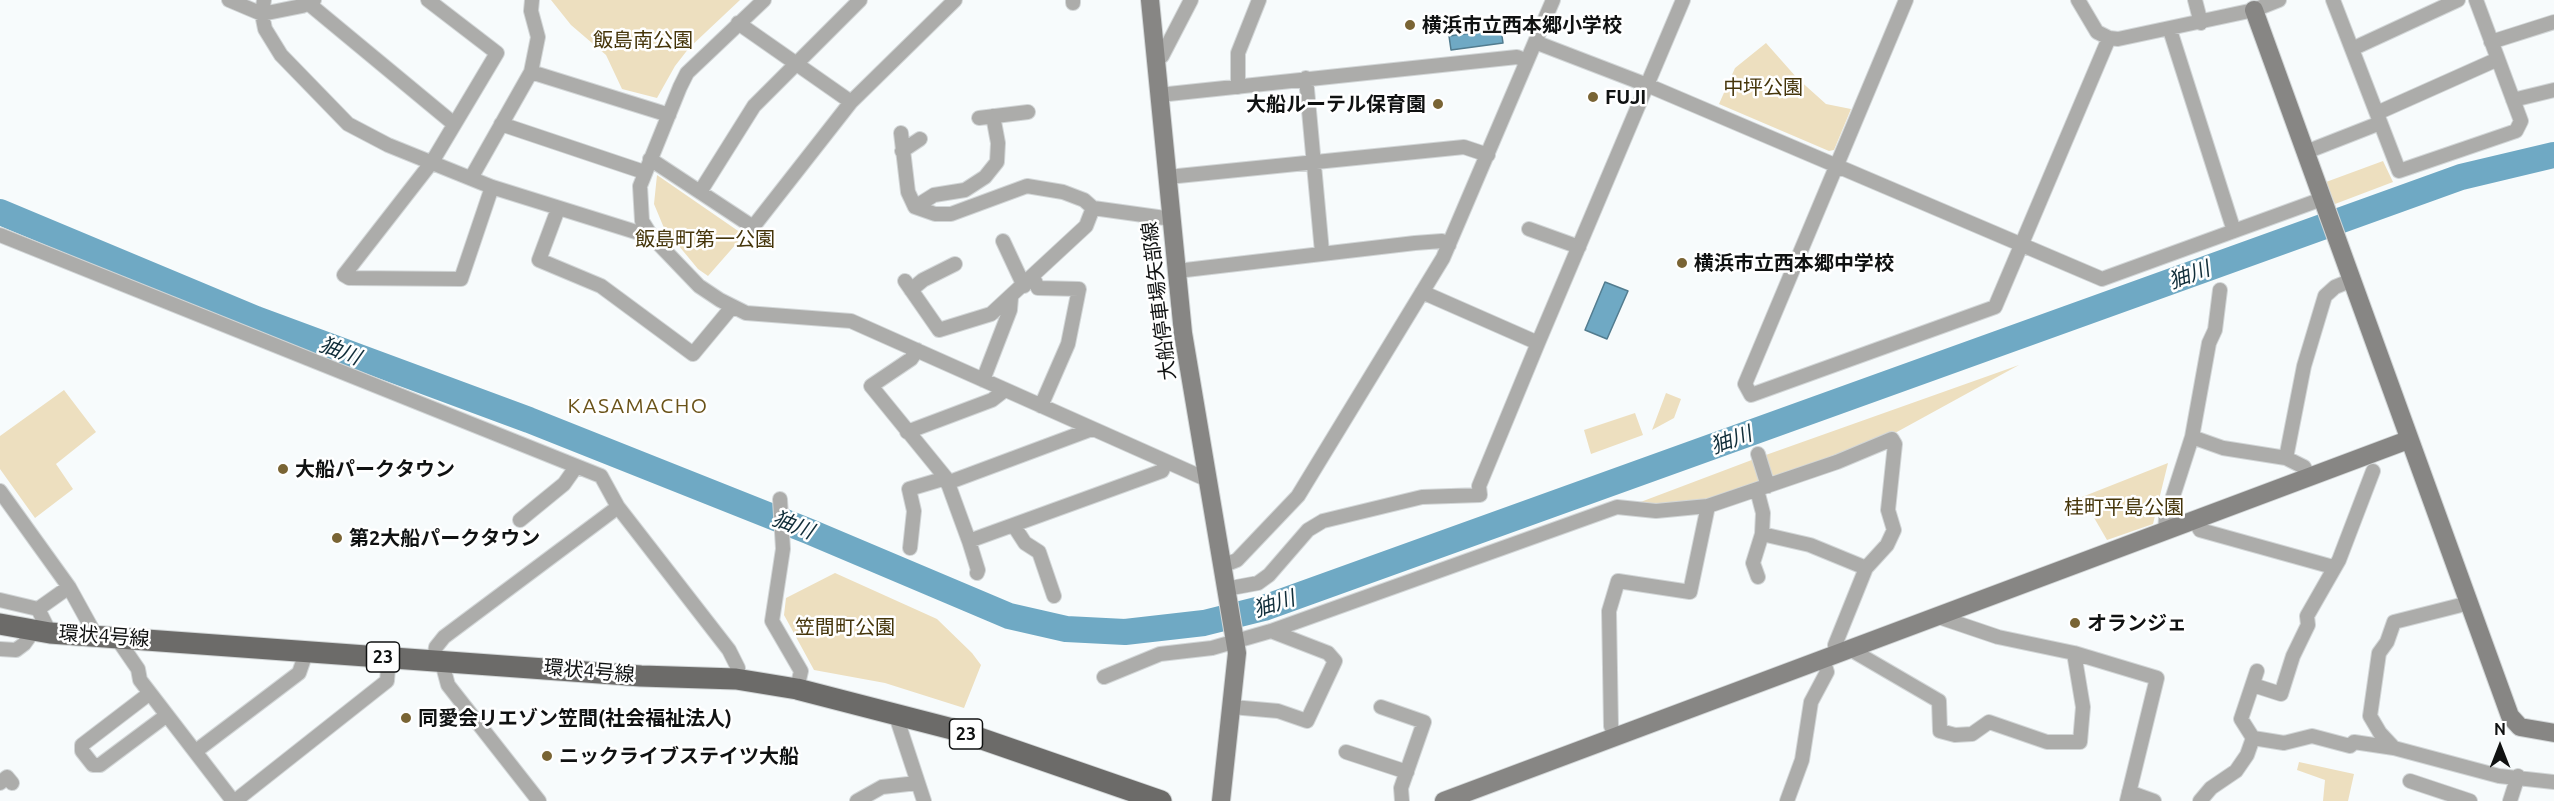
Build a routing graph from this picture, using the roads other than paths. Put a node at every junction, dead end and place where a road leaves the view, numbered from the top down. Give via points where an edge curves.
1 (229, 0) edge
2 (428, 0) edge
3 (532, 0) edge
4 (764, 0) edge
5 (860, 0) edge
6 (954, 0) edge
7 (1150, 0) edge
8 (1191, 0) edge
9 (1259, 0) edge
10 (1553, 0) edge
11 (1683, 0) edge
12 (1906, 0) edge
13 (2078, 0) edge
14 (2195, 0) edge
15 (2279, 0) edge
16 (2333, 0) edge
17 (2458, 0) edge
18 (2476, 0) edge
19 (311, 2) edge
20 (263, 7) edge
21 (2254, 10) junction
22 (2554, 22) edge
23 (738, 23) junction
24 (2201, 23) junction
25 (2170, 30) junction
26 (2109, 38) junction
27 (1535, 42) junction
28 (2491, 42) junction
29 (2352, 49) junction
30 (1156, 59) junction
31 (2498, 59) junction
32 (1527, 61) junction
33 (796, 64) junction
34 (531, 72) junction
35 (1306, 78) junction
36 (1647, 85) junction
37 (1238, 87) junction
38 (2554, 90) edge
39 (1160, 95) junction
40 (2513, 100) junction
41 (850, 102) junction
42 (1028, 112) dead end
43 (669, 115) junction
44 (2379, 118) junction
45 (454, 124) junction
46 (501, 124) junction
47 (901, 133) dead end
48 (920, 139) dead end
49 (902, 152) junction
50 (2306, 152) junction
51 (1488, 155) junction
52 (432, 162) junction
53 (1314, 163) junction
54 (1837, 165) junction
55 (647, 166) junction
56 (1168, 177) junction
57 (471, 178) junction
58 (492, 187) junction
59 (700, 192) junction
60 (2323, 200) junction
61 (915, 207) junction
62 (1093, 208) junction
63 (558, 209) junction
64 (1172, 219) junction
65 (1529, 229) dead end
66 (2234, 231) junction
67 (0, 235) edge
68 (652, 237) junction
69 (1003, 241) dead end
70 (2022, 244) junction
71 (1449, 245) junction
72 (1578, 247) junction
73 (1322, 252) junction
74 (955, 264) dead end
75 (1177, 271) junction
76 (2352, 280) junction
77 (1029, 282) junction
78 (2220, 290) dead end
79 (1422, 292) junction
80 (1011, 298) junction
81 (732, 307) junction
82 (1538, 343) junction
83 (917, 350) junction
84 (983, 380) junction
85 (1005, 390) junction
86 (1041, 406) junction
87 (1092, 429) junction
88 (907, 432) junction
89 (2192, 436) junction
90 (2408, 440) junction
91 (1758, 454) dead end
92 (2286, 458) junction
93 (1166, 462) junction
94 (576, 466) junction
95 (2373, 471) dead end
96 (2309, 477) junction
97 (947, 480) junction
98 (1208, 480) junction
99 (1762, 488) junction
100 (0, 491) edge
101 (780, 499) dead end
102 (1708, 506) junction
103 (618, 507) junction
104 (520, 520) dead end
105 (2195, 520) junction
106 (1014, 526) junction
107 (2165, 531) junction
108 (1762, 534) junction
109 (969, 541) junction
110 (910, 548) dead end
111 (1222, 567) junction
112 (2333, 567) junction
113 (1866, 568) junction
114 (977, 573) dead end
115 (1758, 577) dead end
116 (69, 587) junction
117 (1227, 592) junction
118 (1054, 596) dead end
119 (0, 600) edge
120 (2469, 603) junction
121 (1936, 616) junction
122 (41, 623) junction
123 (0, 624) edge
124 (1270, 631) junction
125 (106, 636) junction
126 (1235, 638) junction
127 (0, 649) edge
128 (307, 650) junction
129 (1836, 653) junction
130 (2074, 653) junction
131 (389, 657) junction
132 (438, 659) junction
133 (2257, 671) dead end
134 (1104, 677) dead end
135 (736, 680) junction
136 (2253, 685) junction
137 (797, 688) junction
138 (150, 693) junction
139 (1232, 707) junction
140 (1381, 707) dead end
141 (896, 713) junction
142 (167, 715) junction
143 (2554, 733) edge
144 (1615, 736) junction
145 (2253, 738) junction
146 (2394, 748) junction
147 (196, 751) junction
148 (1346, 752) dead end
149 (1407, 772) junction
150 (2517, 776) junction
151 (2410, 781) dead end
152 (2554, 782) edge
153 (917, 783) junction
154 (2128, 796) edge
155 (236, 801) edge
156 (539, 801) edge
157 (857, 801) edge
158 (924, 801) edge
159 (1161, 801) edge
160 (1221, 801) edge
161 (1402, 801) edge
162 (1444, 801) edge
163 (1787, 801) edge
164 (2154, 801) edge
165 (2200, 801) edge
166 (2470, 801) edge
167 (2510, 801) edge

1 - 20 street
2 - 45 street via 497,53
3 - 34 street via 538,37
4 - 23 street
5 - 33 street
6 - 41 street
7 - 30 street, 大船停車場矢部線
8 - 30 street via 1162,56
9 - 37 street via 1238,53
10 - 27 street
11 - 36 street
12 - 54 street
13 - 26 street via 2093,27
14 - 24 street
15 - 21 street
16 - 29 street
17 - 29 street
18 - 28 street
19 - 20 street
19 - 45 street
20 - 52 street via 265,29 281,55 348,124
21 - 24 street
21 - 50 street
22 - 28 street
23 - 33 street
23 - 43 street via 687,73
24 - 25 street
25 - 26 street
25 - 66 street
26 - 70 street
27 - 32 street
27 - 36 street
28 - 31 street
29 - 44 street
30 - 39 street, 大船停車場矢部線
31 - 40 street
31 - 44 street
32 - 35 street via 1517,57
32 - 51 street
33 - 41 street
33 - 59 street via 754,106
34 - 43 street
34 - 46 street
35 - 37 street
35 - 53 street
36 - 54 street
36 - 72 street
37 - 39 street
38 - 40 street
39 - 56 street, 大船停車場矢部線
40 - 44 street via 2521,122 2516,131 2399,171
41 - 59 street via 753,227
42 - 61 street via 986,117 998,143 997,162 985,177 965,190 934,195
43 - 55 street
44 - 50 street
45 - 52 street
46 - 55 street
46 - 57 street
47 - 49 street
48 - 49 street
49 - 61 street via 908,192
50 - 60 street
51 - 53 street via 1464,147
51 - 71 street
52 - 57 street
52 - 58 street via 344,275 461,279
53 - 56 street
53 - 73 street
54 - 70 street
54 - 70 street via 1745,384 1750,395 1995,308
55 - 59 street
55 - 68 street via 640,210
56 - 64 street, 大船停車場矢部線
57 - 58 street
58 - 63 street
60 - 66 street
60 - 76 street
61 - 62 street via 935,214 951,214 1027,186 1063,192
62 - 64 street
62 - 77 street via 1086,226
63 - 68 street
63 - 81 street via 539,260 601,286 693,354
64 - 75 street, 大船停車場矢部線
65 - 72 street
66 - 70 street via 2102,279
67 - 94 street
68 - 81 street via 699,286
69 - 77 street
71 - 73 street via 1415,243
71 - 79 street
72 - 82 street
73 - 75 street
74 - 80 street via 908,286 939,330 991,314
75 - 98 street, 大船停車場矢部線 via 1183,333
76 - 90 street
76 - 92 street via 2325,296 2304,366
77 - 80 street
77 - 86 street via 1038,288 1078,289 1068,344
78 - 89 street via 2216,330 2209,343
79 - 82 street
79 - 111 street via 1298,496 1237,560
80 - 84 street
81 - 83 street via 761,316 852,321
82 - 117 street via 1479,486 1480,495 1422,497 1332,518 1308,530 1258,583
83 - 84 street
83 - 88 street via 911,359 871,386
84 - 85 street
85 - 86 street
85 - 88 street via 992,400
86 - 87 street
87 - 93 street
87 - 97 street
88 - 97 street
89 - 92 street via 2223,448
89 - 107 street
90 - 96 street
90 - 120 street
91 - 99 street
92 - 96 street via 2304,467
93 - 98 street
93 - 106 street via 1162,471
94 - 103 street via 601,476
94 - 104 street via 564,484
95 - 112 street
96 - 105 street
97 - 109 street
97 - 110 street via 909,489 914,511
98 - 111 street, 大船停車場矢部線
99 - 102 street
99 - 108 street
99 - 113 street via 1892,439 1895,444 1888,510 1894,530 1887,545
100 - 116 street
101 - 137 street via 783,549 772,621 801,671
102 - 124 street via 1656,511 1617,507
102 - 144 street via 1690,592 1618,581 1609,611 1611,726
103 - 132 street via 444,637 436,647
103 - 135 street via 729,650 738,668
105 - 107 street
105 - 112 street via 2200,530
106 - 109 street
106 - 118 street via 1025,543 1039,552
107 - 121 street
108 - 113 street via 1810,545
108 - 115 street via 1753,563
109 - 114 street
111 - 117 street, 大船停車場矢部線
112 - 136 street via 2307,616 2308,625 2281,694
113 - 129 street via 1835,645
116 - 122 street
116 - 125 street
117 - 126 street, 大船停車場矢部線
119 - 122 street
120 - 143 street via 2514,723
120 - 146 street via 2394,622 2379,653 2370,716
121 - 129 street
121 - 130 street via 1998,637
122 - 123 main road, 環状4号線 / 23
122 - 125 main road, 環状4号線 / 23
122 - 127 street via 16,650
124 - 126 street
124 - 139 street via 1328,653 1335,661 1307,721 1278,711
125 - 128 main road, 環状4号線 / 23
125 - 138 street via 138,669 140,680
126 - 134 street via 1212,648 1160,654
126 - 139 street
128 - 131 main road, 環状4号線 / 23
128 - 147 street via 299,672
129 - 130 street via 1939,701 1940,731 1972,734 1989,722 2047,742 2080,742 2084,707
129 - 144 street
129 - 163 street via 1811,702 1802,760
130 - 154 street via 2157,678
131 - 132 main road, 環状4号線 / 23
131 - 155 street via 387,681
132 - 135 main road, 環状4号線 / 23
132 - 156 street via 448,685
133 - 136 street
135 - 137 main road, 環状4号線 / 23
136 - 145 street via 2241,720
137 - 141 main road, 環状4号線 / 23
138 - 142 street
138 - 142 street via 82,745 82,751 93,765 100,765
139 - 160 street
140 - 149 street via 1424,722
141 - 153 street
141 - 159 main road, 環状4号線 / 23
142 - 147 street
144 - 162 street
145 - 146 street via 2284,743 2312,736 2350,746 2354,742
145 - 165 street via 2236,771
146 - 150 street via 2499,776
147 - 155 street
148 - 149 street
149 - 161 street via 1401,788
150 - 152 street
150 - 167 street
151 - 166 street
153 - 157 street via 882,787
153 - 158 street
154 - 164 street

